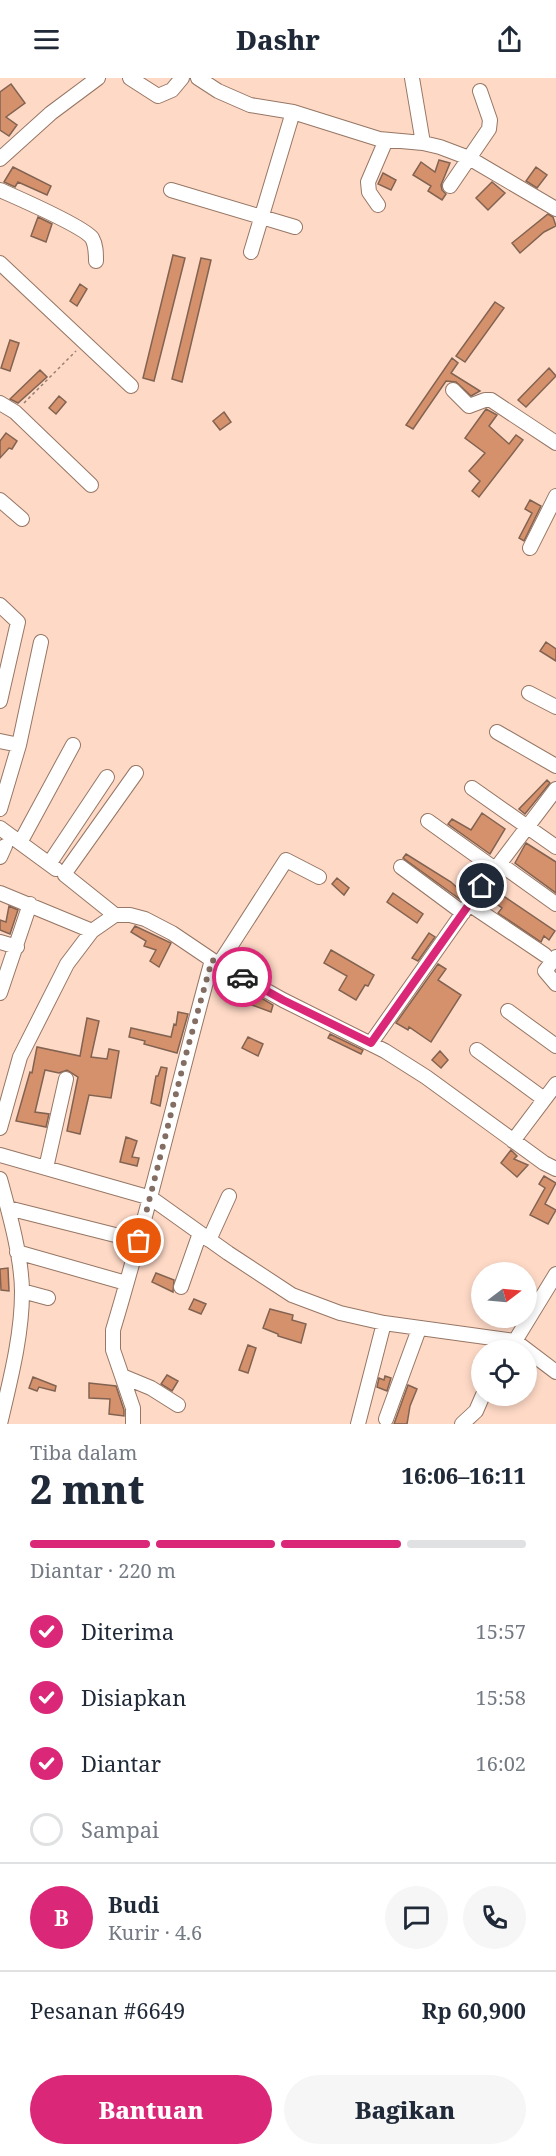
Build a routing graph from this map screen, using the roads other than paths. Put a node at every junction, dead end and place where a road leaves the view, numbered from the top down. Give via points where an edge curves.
1 (98, 78) edge
2 (130, 78) edge
3 (182, 78) edge
4 (198, 78) edge
5 (412, 78) edge
6 (480, 91) dead end
7 (293, 112) junction
8 (386, 140) junction
9 (423, 143) junction
10 (469, 158) junction
11 (0, 159) edge
12 (450, 186) dead end
13 (0, 190) edge
14 (171, 190) dead end
15 (378, 205) dead end
16 (556, 209) edge
17 (261, 218) junction
18 (295, 227) dead end
19 (251, 252) dead end
20 (96, 261) dead end
21 (0, 263) edge
22 (131, 386) dead end
23 (453, 390) dead end
24 (0, 403) edge
25 (556, 443) edge
26 (91, 485) dead end
27 (556, 496) edge
28 (0, 500) edge
29 (22, 519) dead end
30 (530, 548) dead end
31 (0, 605) edge
32 (41, 642) dead end
33 (529, 693) dead end
34 (0, 701) edge
35 (556, 707) edge
36 (497, 732) dead end
37 (0, 741) edge
38 (73, 744) dead end
39 (19, 745) junction
40 (556, 766) edge
41 (136, 773) dead end
42 (107, 777) dead end
43 (472, 788) dead end
44 (556, 789) edge
45 (0, 809) edge
46 (428, 821) dead end
47 (527, 827) junction
48 (0, 828) edge
49 (21, 841) junction
50 (556, 847) edge
51 (49, 864) junction
52 (401, 867) dead end
53 (497, 867) junction
54 (65, 875) junction
55 (319, 877) dead end
56 (0, 893) edge
57 (30, 904) junction
58 (556, 904) edge
59 (466, 908) junction
60 (116, 915) junction
61 (92, 931) junction
62 (0, 942) edge
63 (17, 947) junction
64 (550, 956) edge
65 (216, 962) junction
66 (556, 984) edge
67 (0, 993) edge
68 (508, 1011) dead end
69 (371, 1043) junction
70 (556, 1046) edge
71 (477, 1050) dead end
72 (66, 1079) dead end
73 (556, 1084) edge
74 (544, 1099) junction
75 (4, 1100) edge
76 (0, 1128) edge
77 (513, 1141) junction
78 (0, 1155) edge
79 (46, 1168) junction
80 (556, 1169) edge
81 (0, 1179) edge
82 (229, 1196) dead end
83 (151, 1198) junction
84 (8, 1209) junction
85 (6, 1228) edge
86 (205, 1237) junction
87 (139, 1241) junction
88 (17, 1252) junction
89 (556, 1274) edge
90 (126, 1283) junction
91 (181, 1287) dead end
92 (22, 1291) junction
93 (48, 1298) dead end
94 (384, 1323) junction
95 (419, 1329) junction
96 (484, 1340) edge
97 (510, 1340) edge
98 (537, 1361) edge
99 (556, 1372) edge
100 (122, 1376) junction
101 (6, 1377) edge
102 (178, 1405) dead end
103 (478, 1406) edge
104 (386, 1419) dead end
105 (0, 1424) edge
106 (133, 1424) edge
107 (358, 1424) edge
108 (462, 1424) edge

1 - 11 street
2 - 3 street via 158,96 172,90
4 - 7 street via 250,105
5 - 9 street
6 - 10 street via 490,120 489,129
7 - 8 street
7 - 17 street
8 - 9 street
8 - 15 street via 368,182 369,192
9 - 10 street
10 - 12 street
10 - 16 street
13 - 20 street via 90,236
14 - 17 street
17 - 18 street
17 - 19 street
21 - 22 street
23 - 25 street via 469,406 491,400
24 - 26 street via 15,412
27 - 30 street
28 - 29 street
31 - 34 street via 18,622
32 - 39 street
33 - 35 street
36 - 40 street
37 - 39 street
38 - 49 street
39 - 45 street
41 - 54 street
42 - 51 street
43 - 47 street
44 - 47 street
46 - 53 street
47 - 50 street
47 - 53 street
48 - 49 street
49 - 51 street
51 - 54 street
52 - 59 street
53 - 58 street
53 - 59 street
54 - 60 street
55 - 65 street via 286,860
56 - 57 street
57 - 61 street
57 - 63 street
59 - 64 street
59 - 69 street
60 - 61 street
60 - 65 street via 145,919
61 - 75 street via 67,964 20,1056
62 - 63 street
63 - 67 street
64 - 66 street via 545,971
65 - 69 street
65 - 83 street via 185,1058
68 - 70 street
69 - 77 street via 426,1077
71 - 74 street
72 - 79 street
73 - 74 street
74 - 77 street
75 - 76 street
77 - 80 street
78 - 79 street
79 - 83 street
81 - 84 street
82 - 86 street
83 - 86 street
83 - 87 street
84 - 85 street
84 - 87 street
85 - 88 street
86 - 91 street
86 - 94 street via 292,1295 340,1313
87 - 90 street
88 - 90 street
88 - 92 street
89 - 97 street
90 - 100 street via 113,1330 113,1350
92 - 93 street
92 - 101 street
94 - 95 street
94 - 107 street
95 - 96 street
95 - 104 street
98 - 99 street
100 - 102 street
100 - 106 street via 133,1408
101 - 105 street
103 - 108 street

